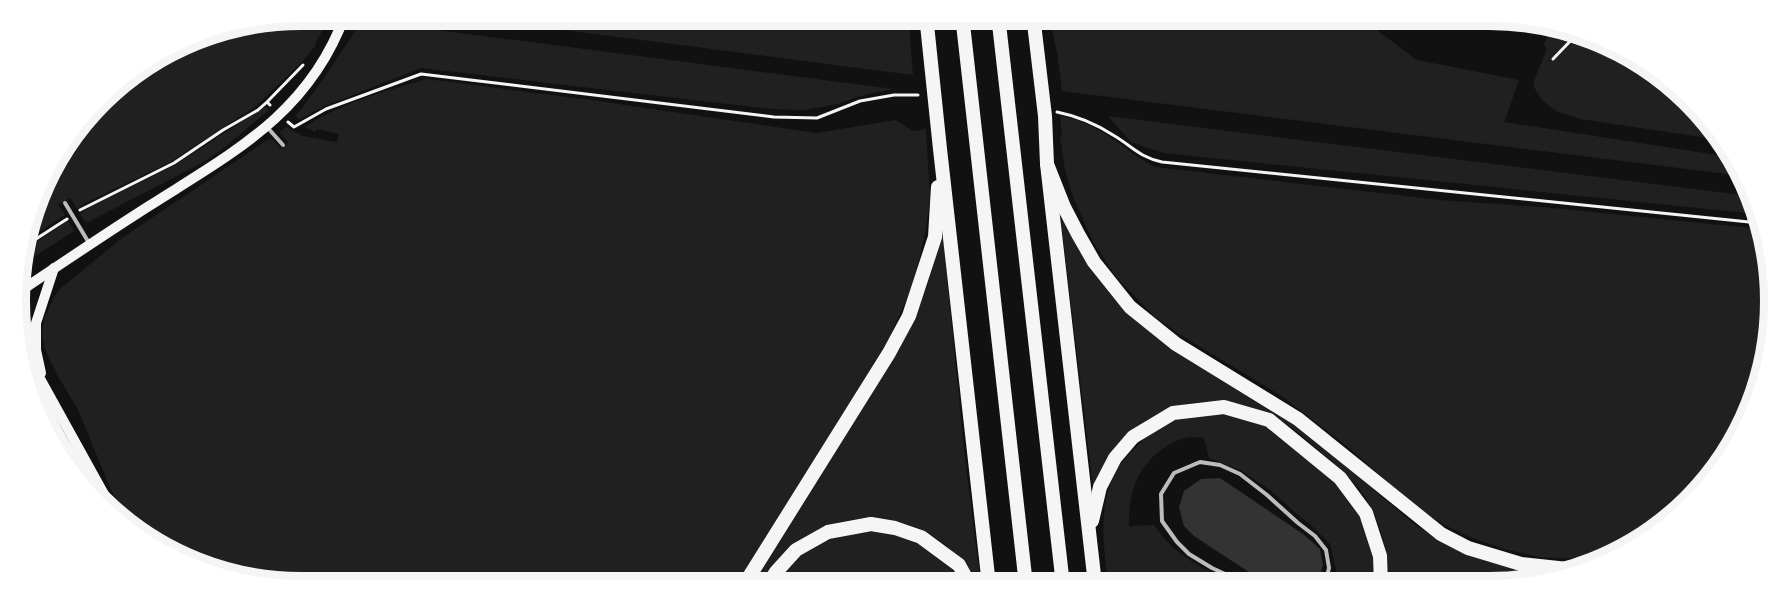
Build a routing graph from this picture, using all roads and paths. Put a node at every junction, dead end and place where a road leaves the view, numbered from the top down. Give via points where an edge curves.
1 (340, 26) edge
2 (927, 26) edge
3 (963, 26) edge
4 (999, 26) edge
5 (1034, 26) edge
6 (1573, 38) edge
7 (1553, 59) dead end
8 (304, 64) dead end
9 (918, 95) dead end
10 (267, 102) junction
11 (1051, 114) junction
12 (281, 115) junction
13 (267, 126) junction
14 (283, 145) dead end
15 (940, 149) junction
16 (1047, 164) junction
17 (65, 203) dead end
18 (73, 215) junction
19 (1753, 222) edge
20 (32, 241) edge
21 (89, 244) junction
22 (54, 268) junction
23 (26, 287) edge
24 (34, 366) edge
25 (43, 382) junction
26 (102, 491) edge
27 (1090, 541) junction
28 (1554, 568) edge
29 (750, 576) edge
30 (774, 576) edge
31 (965, 576) edge
32 (988, 576) edge
33 (1025, 576) edge
34 (1062, 576) edge
35 (1094, 576) edge
36 (1230, 576) edge
37 (1327, 576) edge
38 (1381, 576) edge

1 - 12 main road via 309,82
2 - 15 highway
3 - 33 highway
4 - 34 highway
5 - 11 highway
6 - 7 path
8 - 10 path
9 - 12 path via 894,94 860,101 817,118 774,117 421,74 326,109 294,127
10 - 12 path
10 - 18 path via 174,163
11 - 16 highway
11 - 19 path via 1068,114 1091,123 1148,159 1162,162
12 - 13 main road
13 - 14 lane
13 - 21 main road via 235,152
15 - 29 highway via 935,237 909,316
15 - 32 highway
16 - 27 highway
16 - 28 highway via 1064,207 1094,261 1130,308 1176,344 1298,419 1441,534 1468,548 1521,564
17 - 18 lane
18 - 20 path
18 - 21 lane
21 - 22 main road
22 - 23 main road
22 - 25 main road via 36,323 36,350
24 - 25 main road
25 - 26 main road
27 - 35 highway
27 - 38 highway via 1100,487 1115,458 1133,438 1173,413 1224,407 1269,420 1340,478 1366,513 1380,556
30 - 31 highway via 796,550 828,532 871,524 921,537 959,565
36 - 37 lane via 1189,554 1162,521 1161,494 1174,473 1200,462 1240,474 1315,536 1326,550

